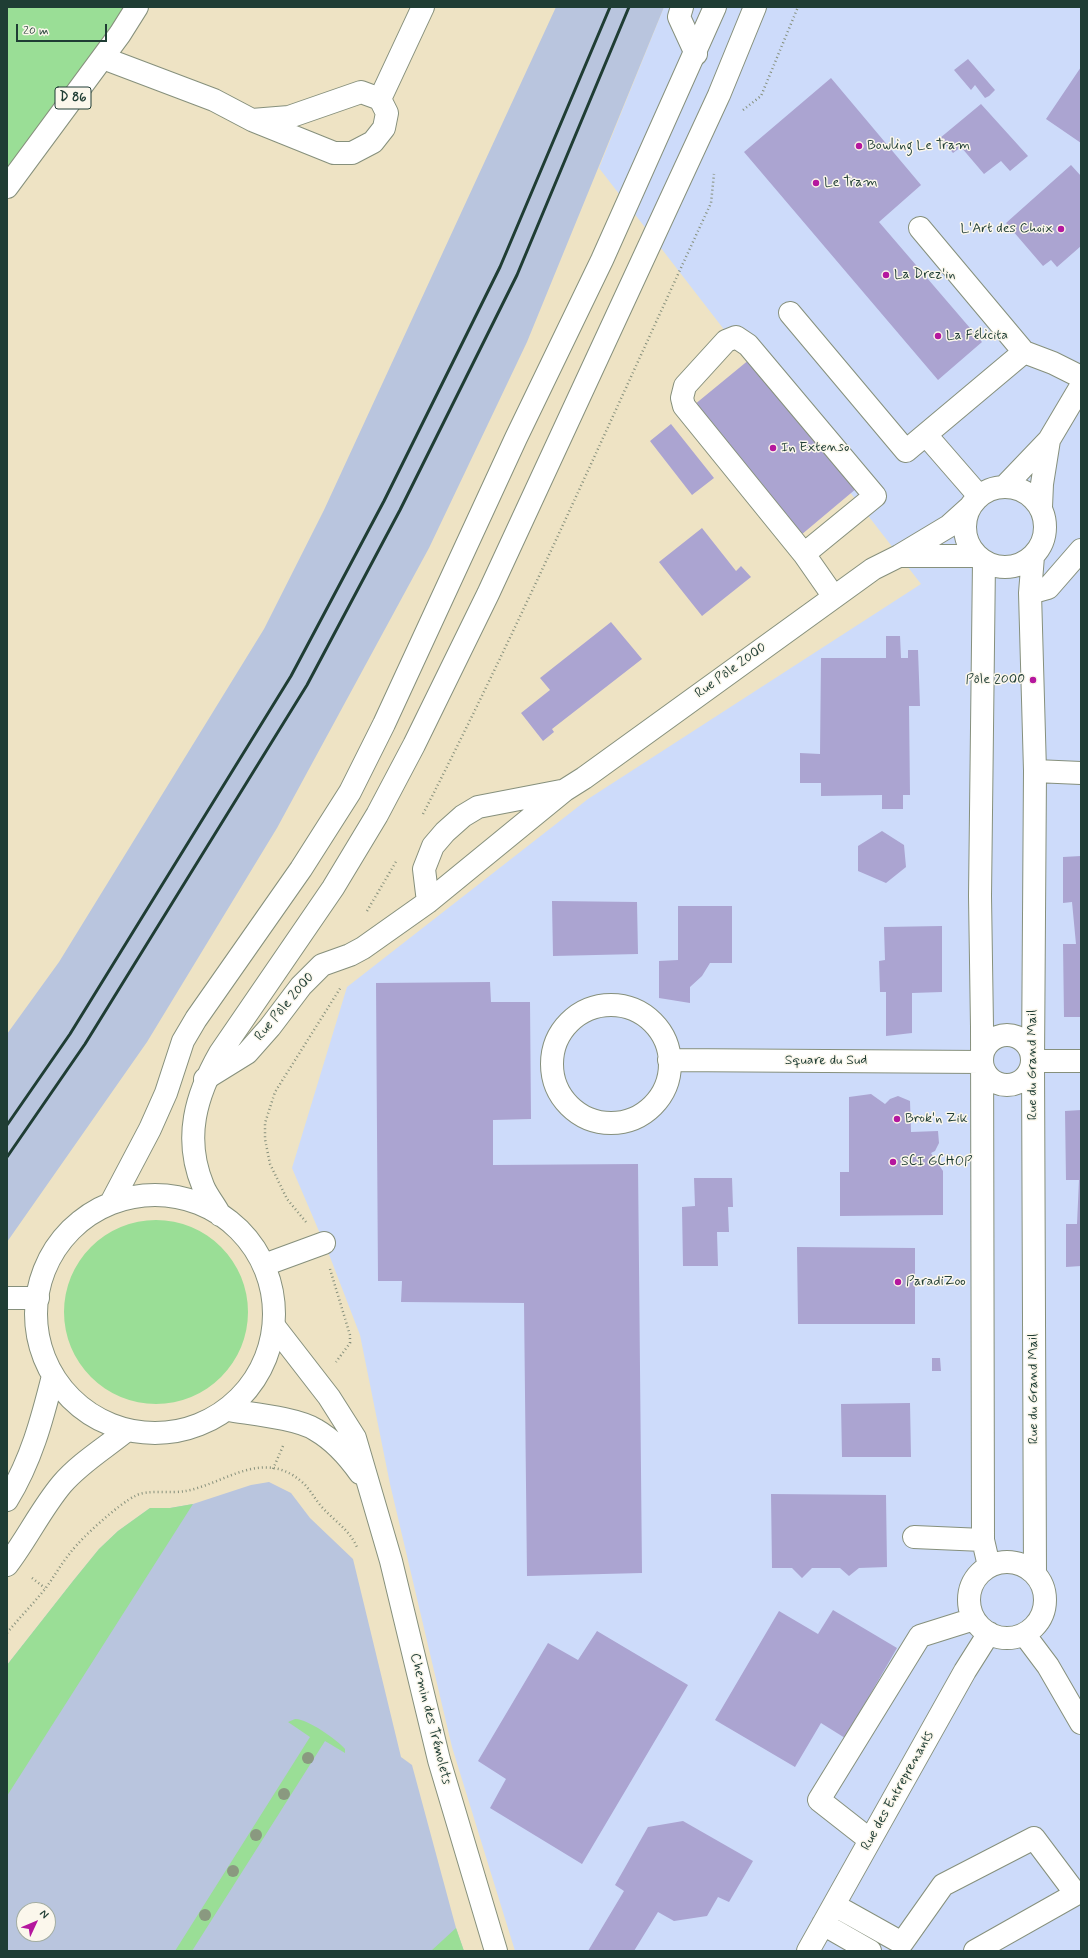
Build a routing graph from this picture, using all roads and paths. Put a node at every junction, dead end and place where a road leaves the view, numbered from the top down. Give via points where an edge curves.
1 (137, 7) edge
2 (423, 7) edge
3 (682, 7) edge
4 (715, 7) edge
5 (755, 7) edge
6 (798, 7) edge
7 (696, 54) junction
8 (103, 58) junction
9 (380, 99) junction
10 (741, 111) dead end
11 (252, 120) junction
12 (714, 166) dead end
13 (7, 187) edge
14 (920, 228) dead end
15 (790, 313) dead end
16 (1024, 352) junction
17 (1081, 377) edge
18 (1081, 386) edge
19 (926, 435) junction
20 (1049, 440) junction
21 (1005, 486) junction
22 (974, 502) junction
23 (1041, 507) junction
24 (1081, 550) edge
25 (804, 554) junction
26 (899, 556) junction
27 (1033, 556) junction
28 (980, 558) junction
29 (1030, 593) junction
30 (834, 598) junction
31 (1035, 771) junction
32 (1081, 773) edge
33 (565, 790) junction
34 (419, 821) dead end
35 (401, 854) dead end
36 (428, 902) junction
37 (350, 956) junction
38 (669, 1060) junction
39 (1033, 1061) junction
40 (1081, 1061) edge
41 (982, 1062) junction
42 (205, 1079) junction
43 (111, 1203) junction
44 (220, 1215) junction
45 (322, 1244) junction
46 (264, 1265) junction
47 (7, 1298) edge
48 (38, 1298) junction
49 (274, 1326) junction
50 (53, 1376) junction
51 (317, 1381) junction
52 (228, 1410) junction
53 (293, 1422) junction
54 (126, 1431) junction
55 (273, 1469) junction
56 (369, 1485) junction
57 (7, 1500) edge
58 (914, 1537) dead end
59 (983, 1540) junction
60 (391, 1561) junction
61 (7, 1565) edge
62 (989, 1566) junction
63 (1035, 1574) junction
64 (31, 1577) dead end
65 (45, 1588) junction
66 (982, 1626) junction
67 (7, 1633) edge
68 (1024, 1634) junction
69 (1081, 1723) edge
70 (870, 1840) junction
71 (834, 1905) junction
72 (823, 1924) junction
73 (496, 1951) edge
74 (808, 1951) edge
75 (870, 1951) edge
76 (975, 1951) edge

1 - 8 street, D 86
2 - 9 street
3 - 7 street via 679,17
4 - 7 street
5 - 42 street via 718,95 488,594 414,745 334,888 220,1053
6 - 10 path via 760,96
7 - 43 street via 602,260 350,792 301,869 183,1041 166,1093
8 - 11 street via 214,100
8 - 13 street, D 86
9 - 11 street via 362,92 289,117
9 - 11 street via 387,113 384,128 373,142 352,152 334,153
12 - 34 path via 711,203 593,463
14 - 16 street
15 - 19 street via 906,451
16 - 17 street
16 - 19 street
18 - 20 street
19 - 22 street
20 - 21 street
20 - 23 street
21 - 22 street via 991,489
21 - 23 street via 1019,488 1032,496
22 - 26 street, Rue Pôle 2000 via 949,526
22 - 28 street via 965,522 966,537 970,547
23 - 27 street via 1046,533 1041,546
24 - 29 street via 1048,588
25 - 25 street via 684,406 682,398 686,386 726,341 736,336 748,345 875,496
25 - 30 street
26 - 28 street, Rue Pôle 2000
26 - 30 street, Rue Pôle 2000 via 873,568
27 - 28 street via 1022,564 1009,567 996,566
27 - 29 street, Rue du Grand Mail
28 - 41 street
29 - 31 street, Rue du Grand Mail
30 - 33 street, Rue Pôle 2000
31 - 32 street
31 - 39 street, Rue du Grand Mail
33 - 36 street, Rue Pôle 2000
33 - 36 street, Rue Pôle 2000 via 478,808 463,816 433,846 424,869
35 - 37 path via 360,924
36 - 37 street, Rue Pôle 2000
37 - 42 street, Rue Pôle 2000 via 322,965 247,1053
37 - 45 path via 344,982 274,1092 265,1123 270,1164 287,1199
38 - 38 street via 665,1039 656,1025 643,1014 628,1007 610,1005 583,1012 566,1026 557,1040 552,1056 552,1073 557,1089 566,1103 579,1114 611,1124 628,1121 643,1114 656,1103 665,1089 670,1072
38 - 41 street, Square du Sud
39 - 40 street
39 - 41 street via 1027,1077 1012,1085 995,1082 984,1070
39 - 41 street via 1028,1046 1015,1036 1007,1034 999,1036 986,1046
39 - 63 street, Rue du Grand Mail
41 - 59 street
42 - 44 street via 196,1108 193,1136 196,1162 203,1186
43 - 44 street via 138,1196 167,1195 195,1202
43 - 48 street via 84,1218 64,1238 47,1263
44 - 46 street via 238,1229
45 - 46 street
45 - 51 path via 350,1335 350,1344
46 - 49 street via 273,1295
47 - 48 street
48 - 50 street via 36,1320 41,1349
49 - 51 street, Chemin des Trémolets
49 - 52 street via 268,1353 257,1377
50 - 54 street via 68,1396 87,1412
50 - 57 street via 39,1432 19,1480
51 - 56 street, Chemin des Trémolets via 354,1438
52 - 53 street, Chemin des Trémolets
52 - 54 street via 213,1421 192,1428 162,1433
53 - 55 path
53 - 56 street, Chemin des Trémolets via 315,1429 334,1443 346,1453
54 - 61 street via 64,1482 47,1503
55 - 60 path via 286,1471 302,1482 354,1540 360,1556
55 - 65 path via 261,1467 243,1470 187,1491 135,1496 84,1537
56 - 60 street, Chemin des Trémolets
58 - 59 street
59 - 62 street
60 - 73 street, Chemin des Trémolets via 440,1760
62 - 63 street via 1013,1562 1025,1566
62 - 66 street via 977,1576 970,1590 970,1605
63 - 68 street via 1042,1585 1045,1599 1043,1613 1036,1625
64 - 65 path
65 - 67 path
66 - 68 street via 1000,1637
66 - 70 street, Rue des Entreprenants via 965,1671
66 - 70 street via 920,1636 819,1800
68 - 69 street via 1048,1666
70 - 71 street, Rue des Entreprenants
71 - 72 street, Rue des Entreprenants
71 - 76 street via 902,1943 943,1885 1034,1838 1076,1894
72 - 74 street, Rue des Entreprenants
72 - 75 street

